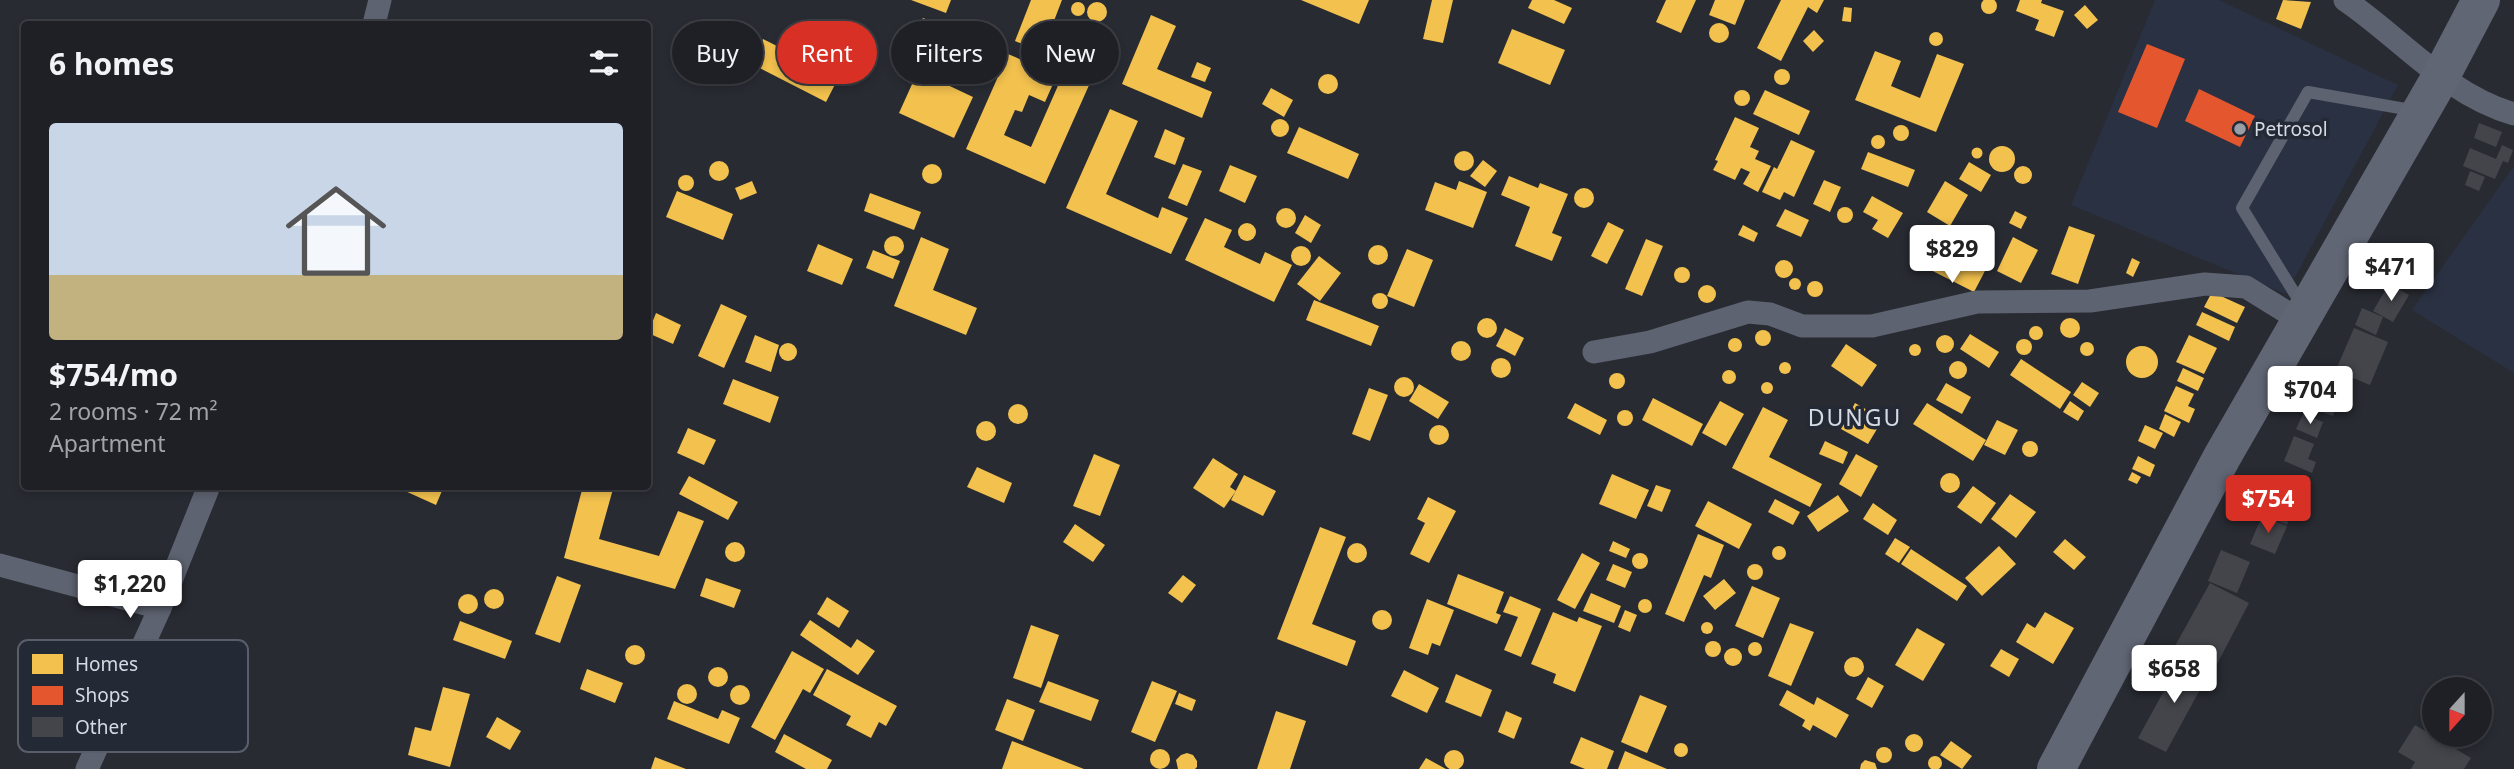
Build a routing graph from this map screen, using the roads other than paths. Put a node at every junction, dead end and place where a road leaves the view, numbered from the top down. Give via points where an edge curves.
1 (380, 0) edge
2 (2346, 0) edge
3 (2481, 0) edge
4 (375, 21) edge
5 (2440, 78) junction
6 (2420, 112) junction
7 (2514, 114) edge
8 (2303, 316) junction
9 (1594, 352) dead end
10 (207, 490) edge
11 (0, 565) edge
12 (160, 608) junction
13 (145, 640) edge
14 (95, 752) edge
15 (87, 769) edge
16 (2056, 769) edge

1 - 4 street
2 - 5 street
3 - 5 highway
5 - 6 highway
5 - 7 street via 2492,108
6 - 8 highway
6 - 8 lane via 2308,92 2301,103 2242,208
8 - 9 street via 2246,287 2205,284 2090,301 1977,302 1872,326 1802,326 1770,314 1748,312 1650,342
8 - 16 highway via 2222,457
10 - 12 street
11 - 12 street
12 - 13 street
14 - 15 street

